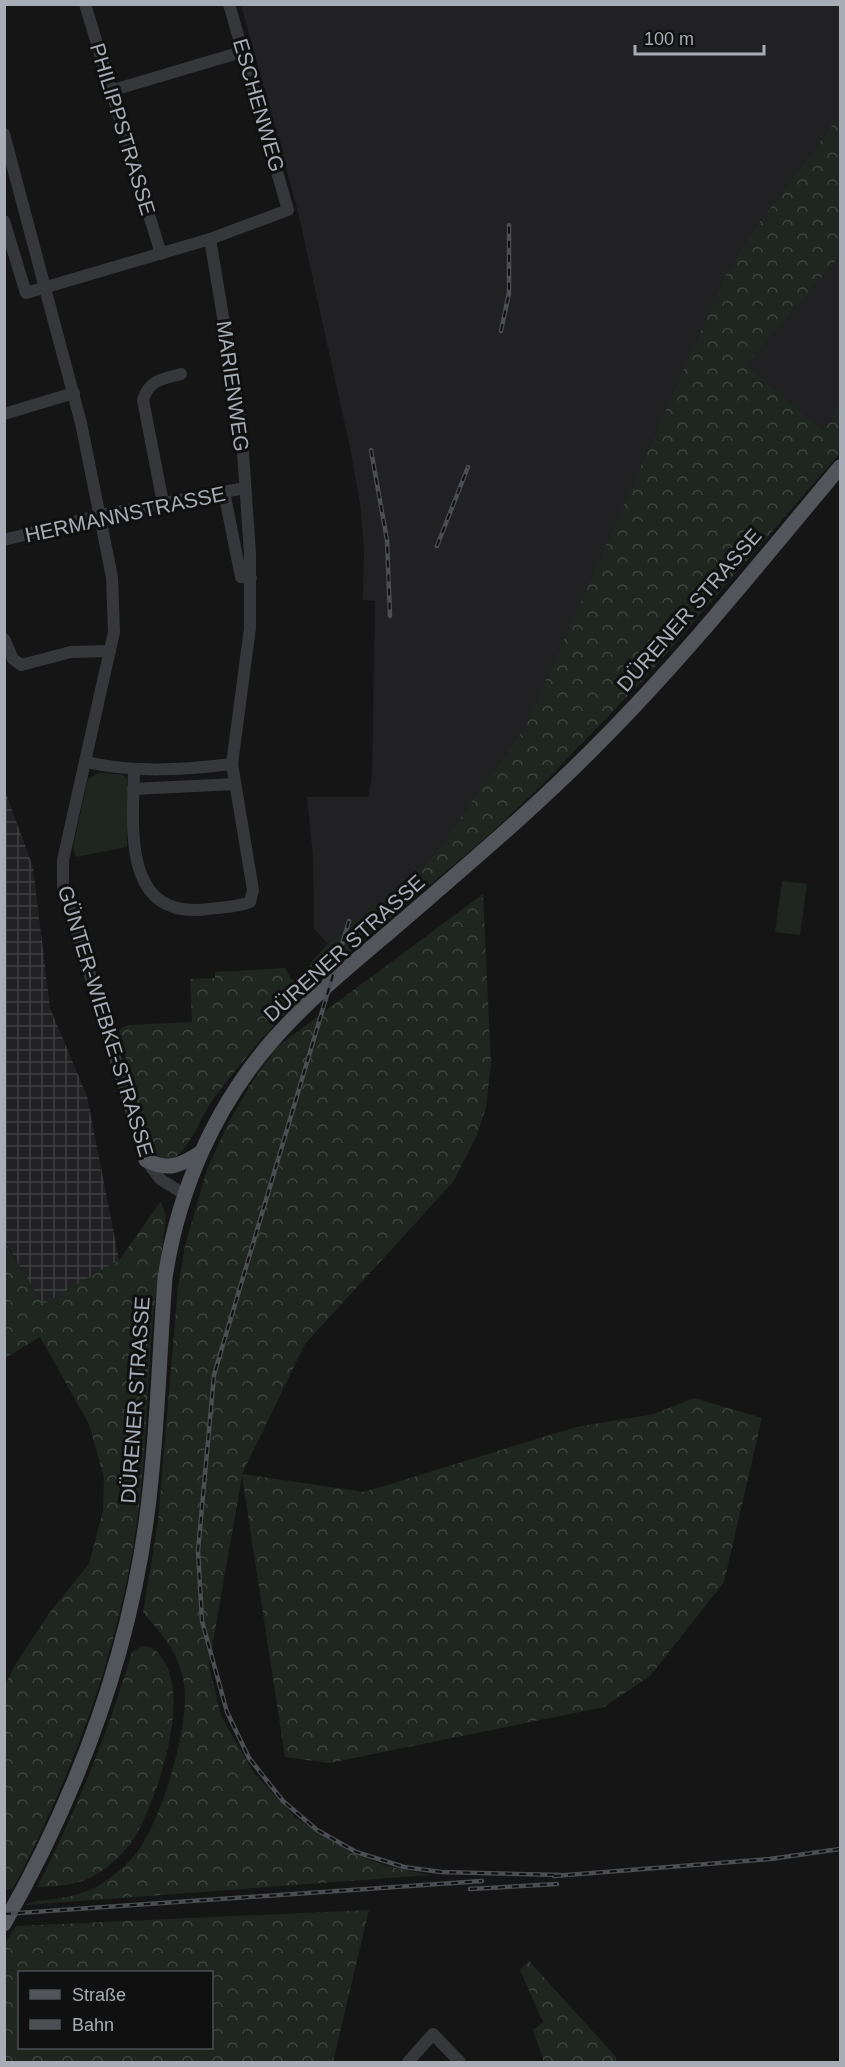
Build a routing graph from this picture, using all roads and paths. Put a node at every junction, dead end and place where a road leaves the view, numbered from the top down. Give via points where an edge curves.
1 (85, 4) edge
2 (229, 4) edge
3 (245, 51) junction
4 (110, 91) junction
5 (5, 140) edge
6 (4, 220) edge
7 (210, 239) junction
8 (161, 254) junction
9 (47, 289) junction
10 (181, 374) dead end
11 (74, 393) junction
12 (4, 414) edge
13 (840, 467) edge
14 (245, 488) junction
15 (224, 492) junction
16 (163, 503) junction
17 (101, 515) junction
18 (248, 533) junction
19 (233, 535) junction
20 (4, 540) edge
21 (251, 578) junction
22 (4, 639) edge
23 (110, 651) junction
24 (86, 762) junction
25 (232, 764) junction
26 (190, 769) junction
27 (134, 770) junction
28 (236, 784) junction
29 (191, 786) junction
30 (134, 789) junction
31 (200, 1153) junction
32 (146, 1160) junction
33 (184, 1194) junction
34 (4, 1924) edge
35 (408, 2062) edge
36 (460, 2062) edge

1 - 4 street, PHILIPPSTRASSE
2 - 3 street, ESCHENWEG
3 - 4 street
3 - 7 street, ESCHENWEG via 288,210
4 - 8 street, PHILIPPSTRASSE
5 - 9 street, GÜNTER-WIEBKE-STRASSE
6 - 9 street via 26,293
7 - 8 street
7 - 14 street, MARIENWEG via 241,424
8 - 9 street
9 - 11 street, GÜNTER-WIEBKE-STRASSE
10 - 16 street via 154,381 143,400
11 - 12 street
11 - 17 street, GÜNTER-WIEBKE-STRASSE
13 - 31 main road, DÜRENER STRASSE via 602,741 533,808 316,996 272,1040 226,1104
14 - 15 street, HERMANNSTRASSE
14 - 18 street, MARIENWEG
15 - 16 street, HERMANNSTRASSE
15 - 19 street
16 - 17 street, HERMANNSTRASSE
17 - 20 street, HERMANNSTRASSE
17 - 23 street, GÜNTER-WIEBKE-STRASSE via 115,595
18 - 19 street
18 - 21 street, MARIENWEG
19 - 21 street via 242,577
21 - 25 street, MARIENWEG via 248,652
22 - 23 street via 13,659 21,665 71,652
23 - 24 street, GÜNTER-WIEBKE-STRASSE
24 - 27 street
24 - 32 street, GÜNTER-WIEBKE-STRASSE via 63,860 63,886
25 - 26 street
25 - 28 street, MARIENWEG
26 - 27 street
26 - 29 street
27 - 30 street
28 - 29 street
28 - 30 street, MARIENWEG via 253,898 245,904 188,911 162,902 137,868 132,833
29 - 30 street
31 - 32 main road via 182,1165 170,1167
31 - 33 main road, DÜRENER STRASSE
32 - 33 street, GÜNTER-WIEBKE-STRASSE via 160,1179
33 - 34 main road, DÜRENER STRASSE via 165,1278 146,1524 124,1639 79,1774
35 - 36 street via 433,2034

